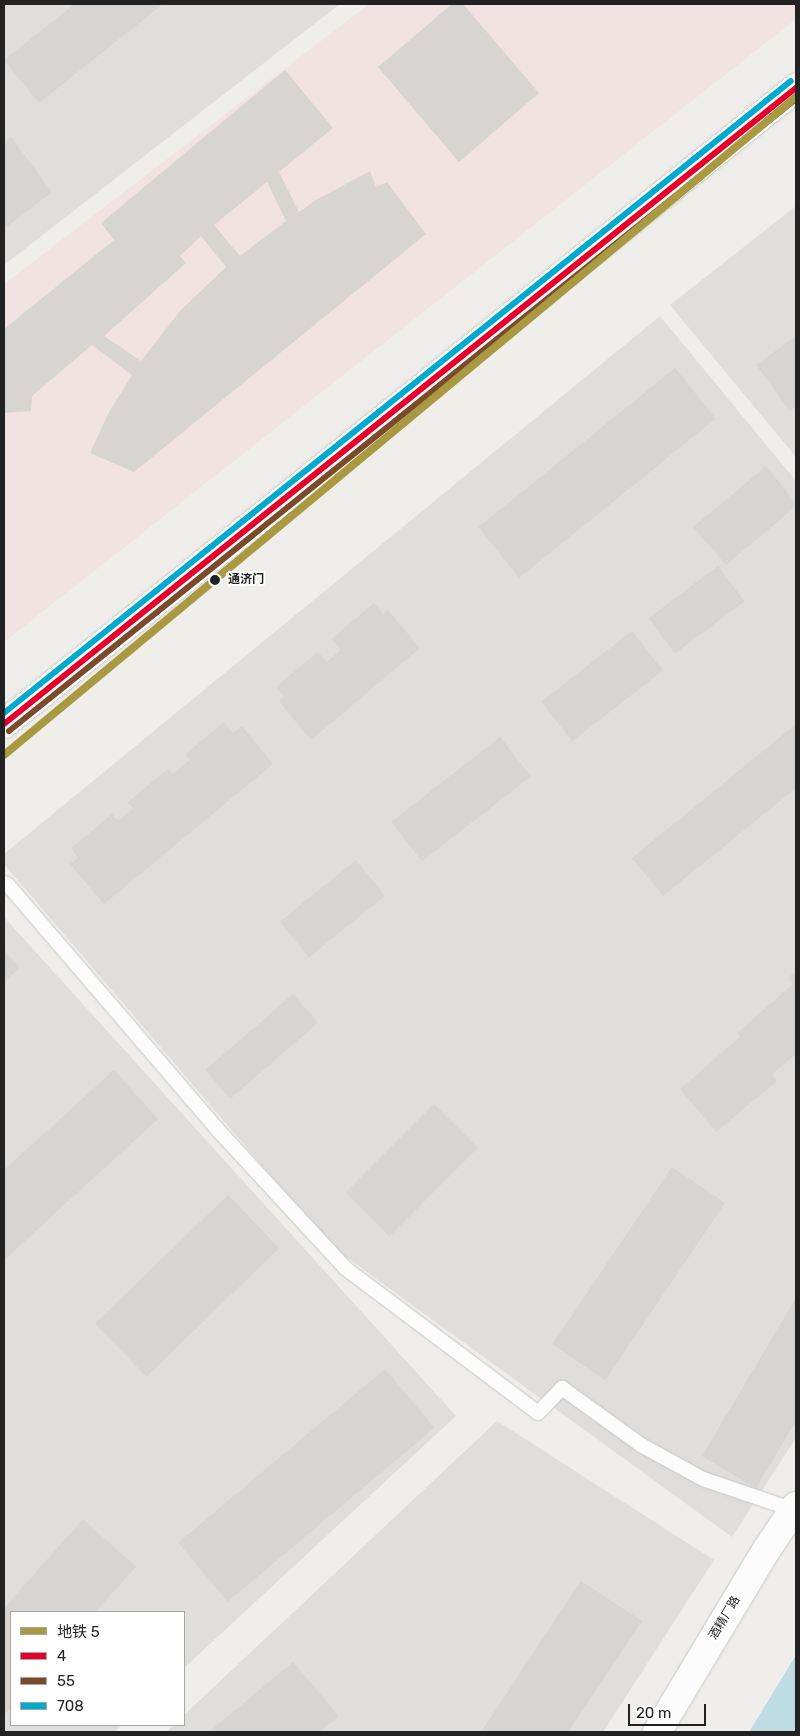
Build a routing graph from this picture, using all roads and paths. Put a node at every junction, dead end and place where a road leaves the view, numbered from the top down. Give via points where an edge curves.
1 (796, 88) edge
2 (4, 724) edge
3 (4, 884) edge
4 (795, 1508) edge
5 (657, 1732) edge

1 - 2 street
3 - 4 lane via 216,1128 345,1268 538,1413 562,1388 641,1445 704,1479
4 - 5 street, 酒精厂路

